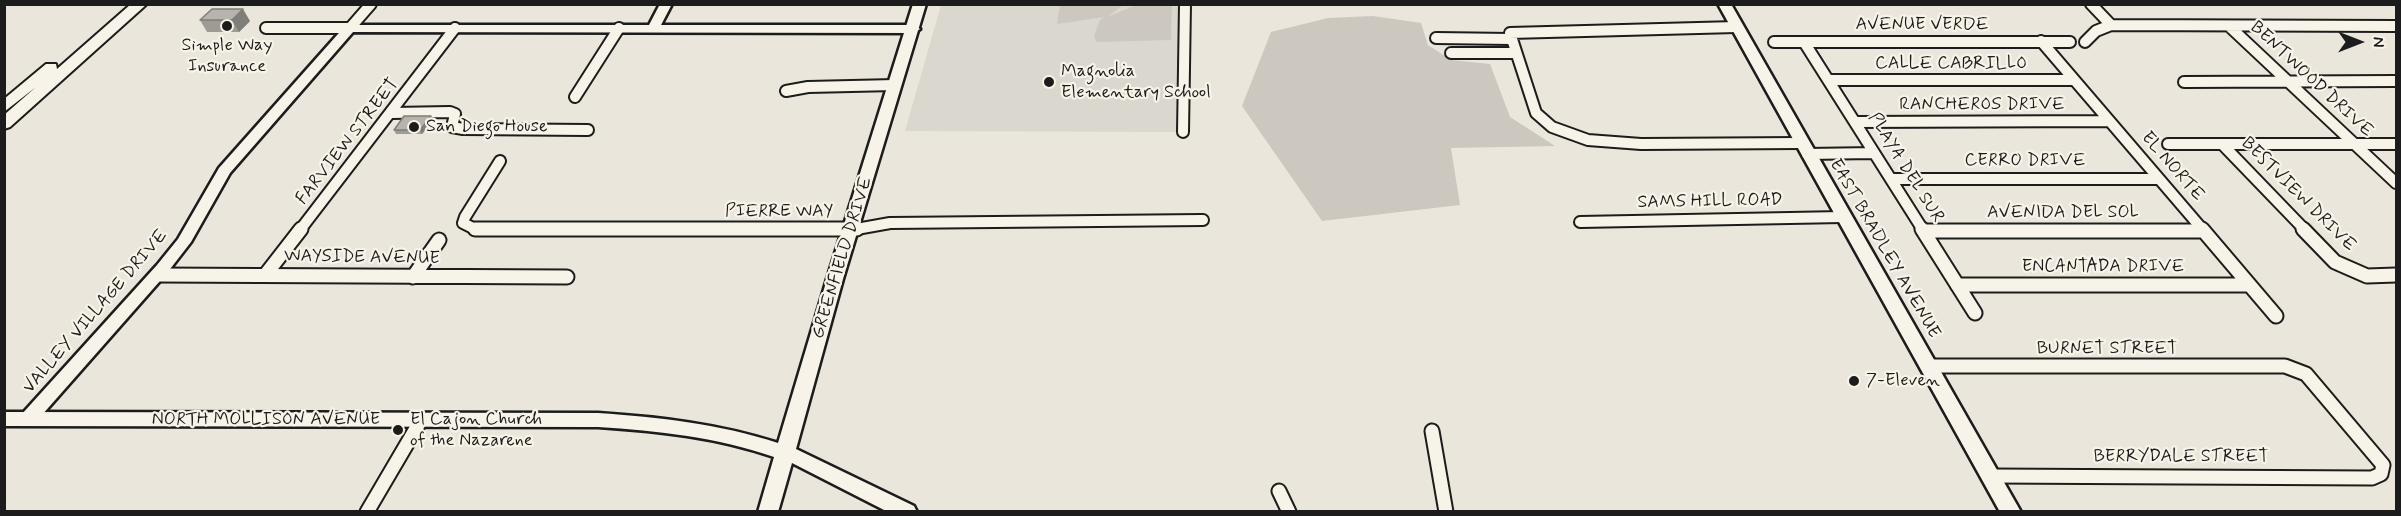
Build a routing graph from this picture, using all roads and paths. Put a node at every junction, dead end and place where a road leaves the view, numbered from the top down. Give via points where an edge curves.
1 (123, 4) edge
2 (140, 4) edge
3 (371, 4) edge
4 (666, 4) edge
5 (920, 4) edge
6 (1185, 4) edge
7 (1724, 4) edge
8 (2091, 4) edge
9 (2111, 25) junction
10 (2229, 26) junction
11 (2397, 26) edge
12 (1736, 27) junction
13 (266, 28) dead end
14 (350, 28) junction
15 (455, 28) junction
16 (619, 28) junction
17 (653, 28) junction
18 (914, 29) junction
19 (1436, 38) dead end
20 (1511, 39) junction
21 (2041, 41) junction
22 (1774, 42) dead end
23 (1804, 42) junction
24 (2070, 42) dead end
25 (2085, 42) dead end
26 (1451, 53) dead end
27 (1515, 53) junction
28 (1828, 80) junction
29 (2074, 80) junction
30 (2397, 81) edge
31 (2184, 82) dead end
32 (2288, 82) junction
33 (895, 85) junction
34 (786, 91) dead end
35 (575, 97) dead end
36 (4, 107) edge
37 (392, 113) junction
38 (2108, 121) junction
39 (1855, 122) junction
40 (4, 124) edge
41 (588, 130) dead end
42 (1183, 132) dead end
43 (2168, 144) dead end
44 (2222, 144) junction
45 (2355, 144) junction
46 (2397, 144) edge
47 (1804, 149) junction
48 (1874, 153) junction
49 (500, 161) dead end
50 (1891, 179) junction
51 (2158, 179) junction
52 (2397, 183) edge
53 (1842, 217) junction
54 (1203, 220) dead end
55 (1580, 222) dead end
56 (851, 230) junction
57 (1923, 231) junction
58 (2203, 231) junction
59 (439, 240) dead end
60 (266, 274) junction
61 (157, 275) junction
62 (2397, 275) edge
63 (414, 278) junction
64 (567, 278) dead end
65 (1957, 285) junction
66 (2249, 285) junction
67 (1975, 313) dead end
68 (2276, 316) dead end
69 (1929, 366) junction
70 (4, 419) edge
71 (28, 419) junction
72 (421, 420) junction
73 (1432, 431) dead end
74 (785, 452) junction
75 (1991, 476) junction
76 (2372, 478) joint
77 (1279, 491) dead end
78 (367, 512) edge
79 (768, 512) edge
80 (907, 512) edge
81 (1289, 512) edge
82 (1446, 512) edge
83 (2011, 512) edge

1 - 36 main road
2 - 40 main road
3 - 14 street, VALLEY VILLAGE DRIVE
4 - 17 street
5 - 18 main road, GREENFIELD DRIVE
6 - 42 street
7 - 12 main road, EAST BRADLEY AVENUE
8 - 9 street
9 - 10 street
9 - 25 street via 2096,31
10 - 11 street
10 - 32 street, BENTWOOD DRIVE
12 - 20 street via 1510,33
12 - 47 main road, EAST BRADLEY AVENUE
13 - 14 street
14 - 15 street
14 - 61 street, VALLEY VILLAGE DRIVE via 224,171 184,242
15 - 16 street
15 - 37 street, FARVIEW STREET
16 - 17 street
16 - 35 street
17 - 18 street
18 - 33 main road, GREENFIELD DRIVE
19 - 20 street
20 - 27 street
21 - 23 street, AVENUE VERDE
21 - 24 street, AVENUE VERDE
21 - 29 street, EL NORTE
22 - 23 street, AVENUE VERDE
23 - 28 street, PLAYA DEL SUR
26 - 27 street
27 - 47 street via 1536,114 1552,127 1588,140
28 - 29 street, CALLE CABRILLO
28 - 39 street, PLAYA DEL SUR
29 - 38 street, EL NORTE
30 - 32 street
31 - 32 street
32 - 45 street, BENTWOOD DRIVE
33 - 34 street
33 - 56 main road, GREENFIELD DRIVE
37 - 41 street via 450,112 455,114 452,127 463,129
37 - 60 street, FARVIEW STREET
38 - 39 street, RANCHEROS DRIVE
38 - 51 street, EL NORTE
39 - 48 street, PLAYA DEL SUR
43 - 44 street
44 - 45 street
44 - 62 street, BESTVIEW DRIVE via 2335,262 2367,276
45 - 46 street
45 - 52 street, BENTWOOD DRIVE
47 - 48 street
47 - 53 main road, EAST BRADLEY AVENUE
48 - 50 street, PLAYA DEL SUR
49 - 56 street, PIERRE WAY via 465,217 466,225 475,229
50 - 51 street, CERRO DRIVE
50 - 57 street, PLAYA DEL SUR
51 - 58 street, EL NORTE
53 - 55 street, SAMS HILL ROAD
53 - 69 main road, EAST BRADLEY AVENUE
54 - 56 street, PIERRE WAY via 890,223
56 - 74 main road, GREENFIELD DRIVE
57 - 58 street, AVENIDA DEL SOL
57 - 65 street, PLAYA DEL SUR
58 - 66 street, EL NORTE
59 - 63 street
60 - 61 street, WAYSIDE AVENUE
60 - 63 street, WAYSIDE AVENUE
61 - 71 street, VALLEY VILLAGE DRIVE
63 - 64 street, WAYSIDE AVENUE
65 - 66 street, ENCANTADA DRIVE
65 - 67 street, PLAYA DEL SUR
66 - 68 street, EL NORTE
69 - 75 main road, EAST BRADLEY AVENUE
69 - 76 street, BURNET STREET via 2285,366 2307,374 2383,465 2381,474
70 - 71 main road, NORTH MOLLISON AVENUE
71 - 72 main road, NORTH MOLLISON AVENUE
72 - 74 main road, NORTH MOLLISON AVENUE via 664,424 709,431
72 - 78 street
73 - 82 street
74 - 79 main road, GREENFIELD DRIVE
74 - 80 main road, NORTH MOLLISON AVENUE
75 - 76 street, BERRYDALE STREET
75 - 83 main road, EAST BRADLEY AVENUE
77 - 81 street

